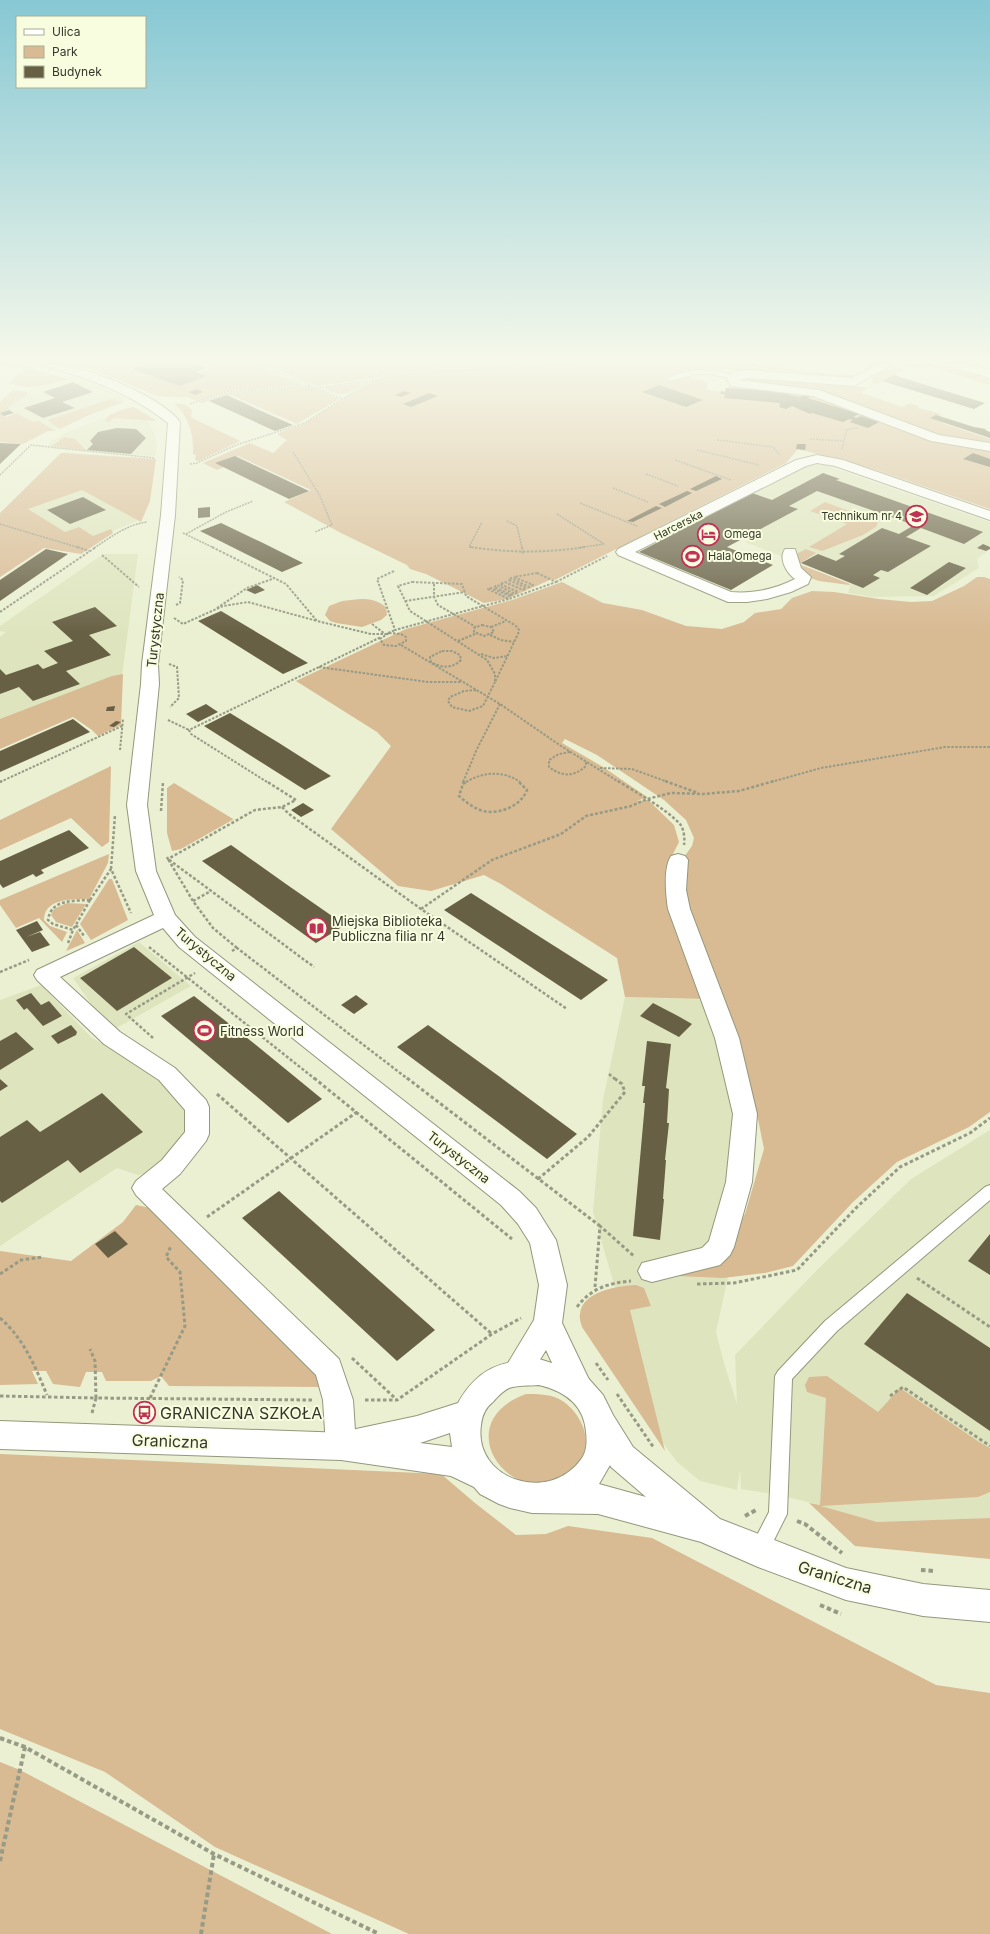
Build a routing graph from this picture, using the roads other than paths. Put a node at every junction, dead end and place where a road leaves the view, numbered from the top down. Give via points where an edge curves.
1 (172, 454) edge
2 (990, 516) edge
3 (790, 552) dead end
4 (678, 860) road end
5 (166, 918) junction
6 (990, 1191) edge
7 (642, 1276) road end
8 (548, 1323) junction
9 (516, 1373) junction
10 (578, 1388) junction
11 (468, 1414) junction
12 (601, 1423) junction
13 (0, 1435) edge
14 (341, 1446) junction
15 (480, 1475) junction
16 (541, 1499) junction
17 (709, 1530) junction
18 (758, 1551) junction
19 (990, 1606) edge

1 - 5 street, Turystyczna via 168,514 137,804 146,871
2 - 3 street, Harcerska via 838,463 817,459 801,463 623,552 728,597 740,598 767,594 803,581 803,577 791,566
4 - 7 street via 676,890 679,909 727,1038 745,1114 744,1140 740,1182 721,1247 710,1257
5 - 8 street, Turystyczna via 187,942 510,1198 543,1240 553,1285
5 - 14 street via 45,975 112,1038 167,1074 197,1108 197,1134 171,1167 144,1188 329,1368 338,1400
6 - 18 lane via 831,1326 784,1376 778,1514
8 - 9 street, Turystyczna
8 - 10 street
9 - 10 street via 539,1372 560,1377
9 - 11 street via 495,1381 478,1396
10 - 12 street via 593,1404
11 - 14 street, Graniczna via 417,1430
11 - 15 street via 465,1436 469,1457
12 - 16 street via 602,1444 595,1464 582,1481 563,1493
12 - 17 street, Graniczna via 622,1457
13 - 14 street, Graniczna
14 - 15 street, Graniczna via 455,1462
15 - 16 street via 497,1489 519,1498
16 - 17 street, Graniczna via 598,1499
17 - 18 street, Graniczna
18 - 19 street, Graniczna via 846,1584 923,1600

